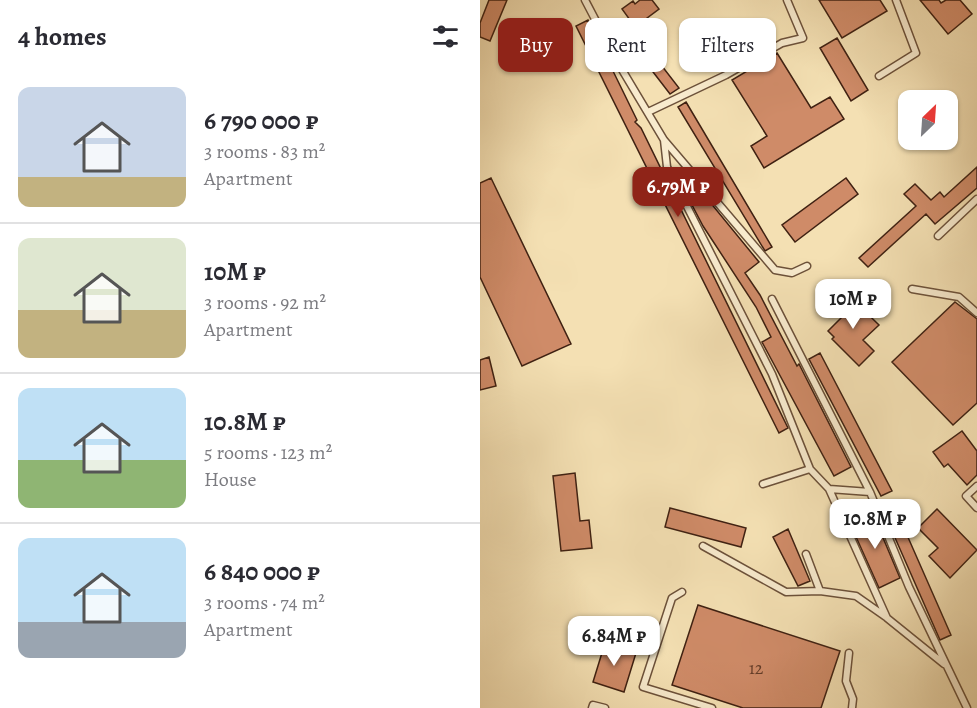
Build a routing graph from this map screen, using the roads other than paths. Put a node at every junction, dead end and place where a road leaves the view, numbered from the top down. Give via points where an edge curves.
1 (585, 0) edge
2 (787, 0) edge
3 (896, 0) edge
4 (879, 76) dead end
5 (648, 112) junction
6 (664, 140) junction
7 (977, 199) edge
8 (938, 236) dead end
9 (807, 266) dead end
10 (912, 289) dead end
11 (772, 299) dead end
12 (977, 313) edge
13 (810, 469) junction
14 (763, 484) dead end
15 (977, 486) edge
16 (829, 489) junction
17 (870, 492) junction
18 (977, 508) edge
19 (703, 546) dead end
20 (806, 554) dead end
21 (820, 591) junction
22 (682, 592) dead end
23 (887, 618) junction
24 (849, 653) dead end
25 (947, 666) junction
26 (592, 708) edge
27 (605, 708) edge
28 (712, 708) edge
29 (852, 708) edge
30 (967, 708) edge

1 - 5 lane
2 - 5 lane via 803,38 782,43
3 - 4 lane via 916,53
5 - 6 lane
6 - 9 lane via 775,270 792,273
6 - 13 lane via 666,167 772,374
7 - 8 lane
10 - 12 lane via 959,297
11 - 17 lane
13 - 14 lane
13 - 16 lane
15 - 18 lane via 966,496
16 - 17 lane
16 - 23 lane
17 - 25 lane
19 - 21 lane via 786,592
20 - 21 lane
21 - 23 lane via 856,596
22 - 28 lane via 672,598 644,687
23 - 25 lane
24 - 29 lane via 846,681
25 - 30 lane
26 - 27 lane

